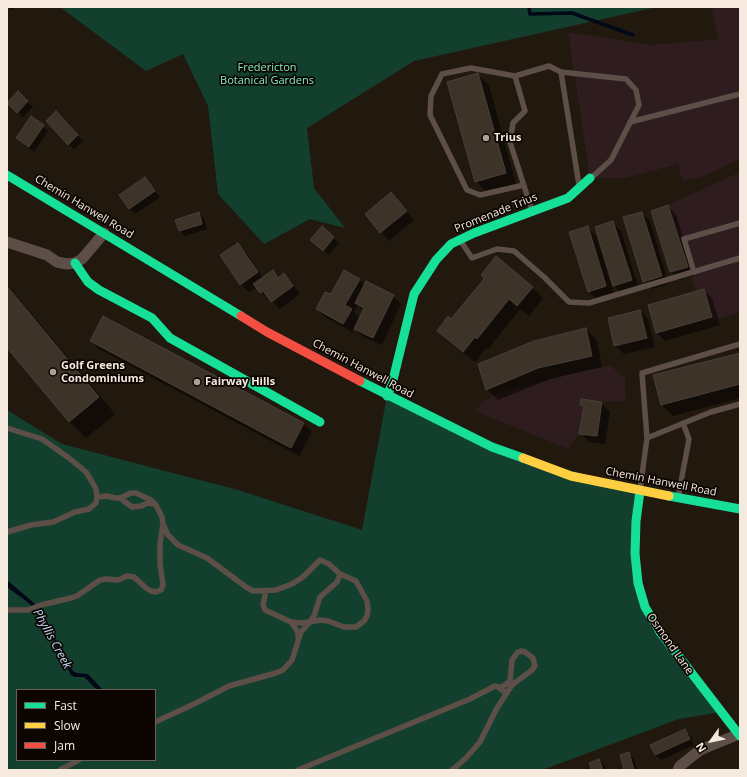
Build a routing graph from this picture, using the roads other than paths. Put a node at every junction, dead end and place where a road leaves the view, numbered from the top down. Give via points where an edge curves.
1 (561, 72) junction
2 (514, 76) junction
3 (740, 94) edge
4 (630, 122) junction
5 (7, 175) edge
6 (590, 178) joint
7 (524, 185) junction
8 (580, 187) junction
9 (532, 211) junction
10 (740, 223) edge
11 (104, 233) junction
12 (460, 240) junction
13 (7, 242) edge
14 (740, 258) edge
15 (75, 263) junction
16 (694, 272) junction
17 (740, 344) edge
18 (387, 396) junction
19 (740, 404) edge
20 (320, 422) dead end
21 (683, 423) junction
22 (7, 428) edge
23 (647, 438) junction
24 (640, 491) junction
25 (97, 496) junction
26 (120, 498) junction
27 (678, 498) junction
28 (156, 505) junction
29 (740, 509) edge
30 (163, 524) junction
31 (7, 532) edge
32 (340, 574) junction
33 (266, 591) junction
34 (7, 610) edge
35 (291, 622) junction
36 (310, 622) junction
37 (298, 638) junction
38 (498, 687) junction
39 (506, 693) junction
40 (156, 722) edge
41 (740, 735) edge
42 (77, 761) edge
43 (60, 770) edge
44 (298, 770) edge
45 (452, 770) edge
46 (678, 770) edge

1 - 2 lane via 549,66
1 - 4 lane via 626,79 636,90 639,106
1 - 8 lane
2 - 7 lane via 525,111 513,123 510,142
2 - 7 lane via 471,68 442,74 431,96 430,115 467,190 480,195
3 - 4 lane
4 - 6 lane via 611,160
5 - 11 street, Chemin Hanwell Road
6 - 8 street, Promenade Trius
7 - 9 lane
8 - 9 street, Promenade Trius via 568,198
9 - 12 street, Promenade Trius via 474,232
10 - 16 lane via 684,239
11 - 15 street via 82,259
11 - 18 street, Chemin Hanwell Road via 267,332
12 - 16 lane via 472,258 497,249 514,252 569,302 589,303
12 - 18 street, Promenade Trius via 452,244 436,260 414,294
13 - 15 street via 47,255 57,262
14 - 16 lane
15 - 20 street via 88,282 152,318 170,338
17 - 23 lane via 642,373
18 - 24 street, Chemin Hanwell Road via 492,447 571,476
19 - 21 lane
21 - 23 lane
21 - 27 lane via 689,439
22 - 25 lane via 42,439 69,458 86,472 96,489
23 - 24 lane
24 - 27 street, Chemin Hanwell Road
24 - 41 street, Osmond Lane via 635,554 638,583 645,607 660,632
25 - 26 lane
25 - 31 lane via 96,503 89,509 53,522
26 - 28 lane via 132,507 148,503
26 - 28 lane via 136,493
27 - 29 street, Chemin Hanwell Road
28 - 30 lane
30 - 33 lane via 168,535 178,545 207,558 246,588
30 - 34 lane via 160,564 164,585 161,590 151,591 134,577 127,576 118,580 100,580 77,596 28,610
32 - 33 lane via 320,560 292,584
32 - 36 lane via 338,582 320,597
32 - 36 lane via 352,578 358,584 367,602 367,616 364,621 351,628 328,621
33 - 35 lane via 263,604 265,610
35 - 36 lane
35 - 37 lane via 298,632
36 - 37 lane
37 - 40 lane via 292,660 283,670 229,686
38 - 39 lane
38 - 39 lane via 510,681 514,656 521,651 529,654 535,662 532,670 512,685
38 - 44 lane via 495,686 470,699
39 - 45 lane via 480,742
41 - 46 street, Osmond Lane via 700,750
42 - 43 lane

